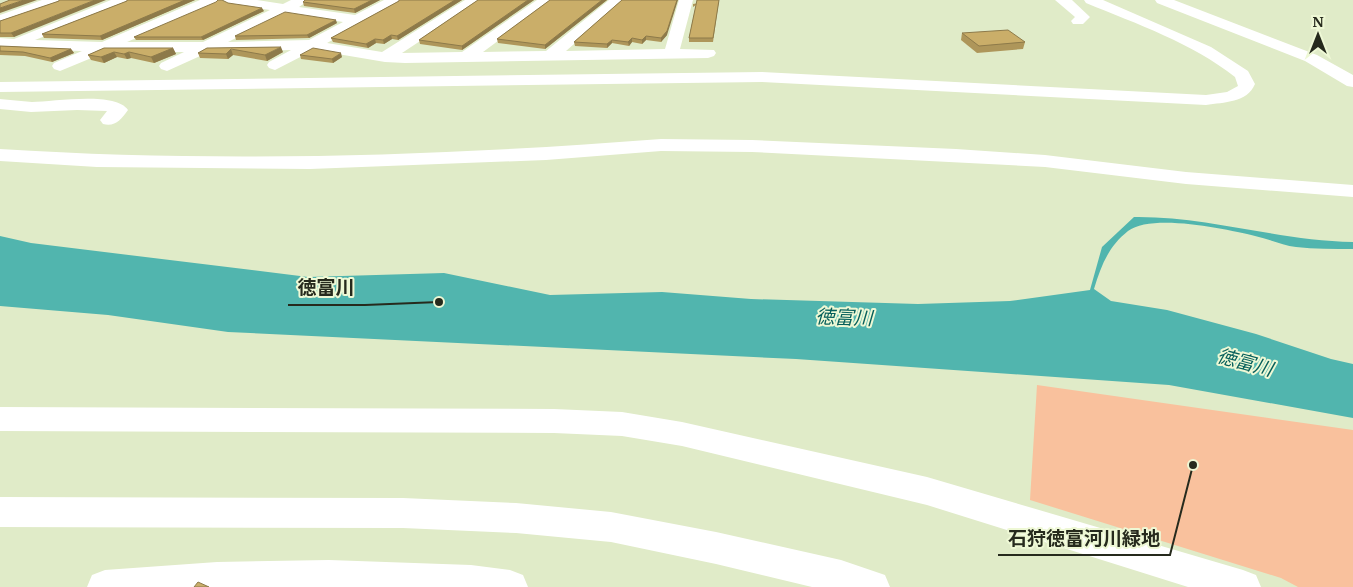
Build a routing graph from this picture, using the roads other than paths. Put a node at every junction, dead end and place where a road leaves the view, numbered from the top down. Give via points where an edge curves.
1 (55, 0) edge
2 (123, 0) edge
3 (212, 0) edge
4 (230, 0) edge
5 (302, 0) edge
6 (394, 0) edge
7 (475, 0) edge
8 (546, 0) edge
9 (617, 0) edge
10 (1062, 0) edge
11 (1091, 0) edge
12 (1162, 0) edge
13 (682, 1) edge
14 (284, 9) junction
15 (0, 20) edge
16 (358, 20) junction
17 (1078, 21) dead end
18 (3, 45) edge
19 (313, 45) junction
20 (104, 47) junction
21 (206, 47) junction
22 (708, 53) dead end
23 (670, 54) junction
24 (551, 55) junction
25 (385, 57) junction
26 (466, 57) junction
27 (275, 65) dead end
28 (60, 66) dead end
29 (167, 66) dead end
30 (1353, 82) edge
31 (0, 87) edge
32 (0, 104) edge
33 (46, 106) junction
34 (109, 120) dead end
35 (0, 122) edge
36 (0, 155) edge
37 (1353, 191) edge
38 (0, 419) edge
39 (0, 512) edge
40 (182, 583) edge
41 (105, 587) edge
42 (510, 587) edge
43 (872, 587) edge
44 (1243, 587) edge

1 - 15 street
2 - 18 street
3 - 20 street
4 - 14 street
5 - 14 street
6 - 16 street
7 - 25 street
8 - 26 street
9 - 24 street
10 - 17 street via 1083,17
11 - 31 street via 1230,63 1246,77 1245,88 1238,94 1206,100 762,77
12 - 30 street via 1311,58
13 - 23 street
14 - 16 street
14 - 21 street
16 - 19 street
18 - 20 street
19 - 21 street
19 - 25 street
19 - 27 street
20 - 21 street
20 - 28 street
21 - 29 street
22 - 23 street
23 - 24 street
24 - 26 street
25 - 26 street
32 - 33 street
33 - 34 street via 115,106 120,110
33 - 35 street via 24,117
36 - 37 street via 97,161 310,163 546,154 661,145 752,146 1035,160 1186,178
38 - 44 street via 622,424 682,434 927,491
39 - 43 street via 403,513 611,526 822,572
40 - 41 street
40 - 42 street via 337,575 480,582

